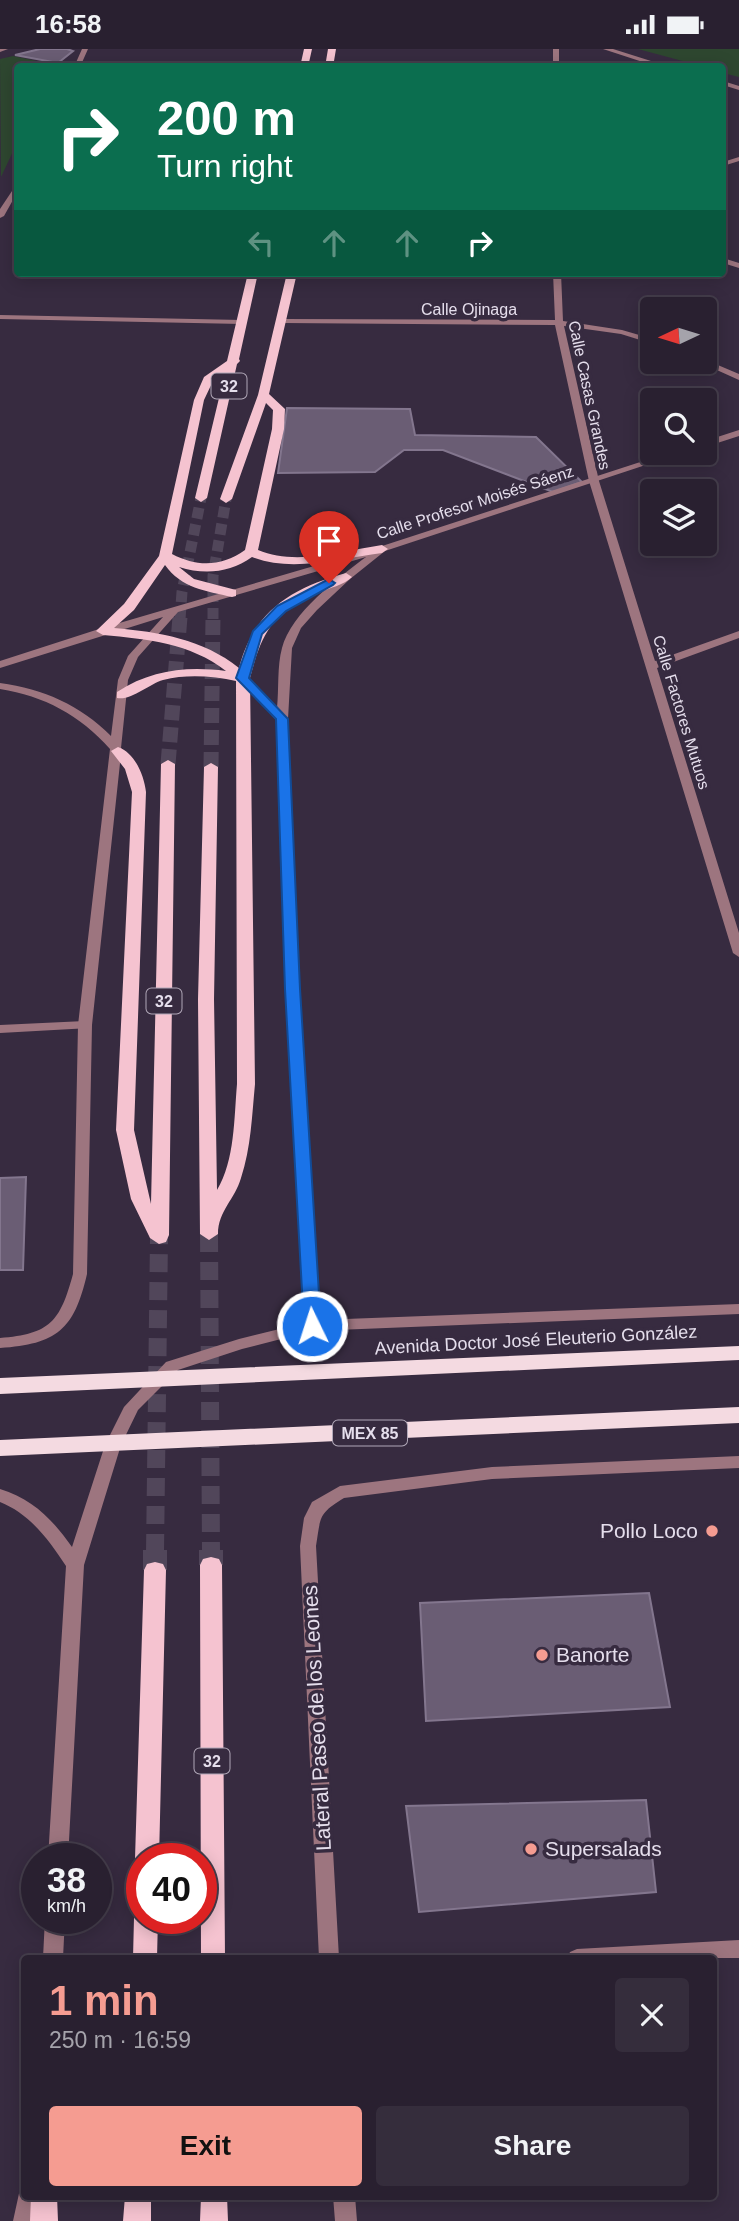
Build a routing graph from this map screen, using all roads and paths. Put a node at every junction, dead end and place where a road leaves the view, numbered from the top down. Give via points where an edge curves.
1 (606, 49) edge
2 (653, 63) edge
3 (3, 202) edge
4 (0, 216) edge
5 (252, 277) edge
6 (291, 277) edge
7 (557, 277) edge
8 (0, 317) edge
9 (283, 321) junction
10 (242, 322) junction
11 (559, 323) junction
12 (640, 338) edge
13 (235, 361) junction
14 (718, 368) edge
15 (739, 377) edge
16 (263, 395) junction
17 (739, 433) edge
18 (717, 440) edge
19 (642, 465) edge
20 (594, 481) junction
21 (201, 498) tunnel mouth
22 (226, 499) tunnel mouth
23 (382, 549) junction
24 (251, 552) junction
25 (165, 556) junction
26 (345, 576) junction
27 (232, 593) junction
28 (174, 611) junction
29 (103, 631) junction
30 (149, 635) junction
31 (739, 635) edge
32 (0, 665) edge
33 (651, 666) junction
34 (243, 678) junction
35 (0, 686) edge
36 (122, 695) junction
37 (282, 719) junction
38 (118, 751) junction
39 (169, 764) tunnel mouth
40 (211, 767) tunnel mouth
41 (739, 953) edge
42 (85, 1025) junction
43 (0, 1029) edge
44 (739, 1309) edge
45 (312, 1326) junction
46 (0, 1343) edge
47 (739, 1353) edge
48 (0, 1386) edge
49 (739, 1415) edge
50 (0, 1448) edge
51 (739, 1462) edge
52 (0, 1495) edge
53 (75, 1565) junction
54 (211, 1565) tunnel mouth
55 (155, 1570) tunnel mouth
56 (59, 1843) edge
57 (147, 1843) edge
58 (54, 1934) edge
59 (146, 1934) edge
60 (739, 1949) edge
61 (53, 1955) edge
62 (145, 1955) edge
63 (213, 1955) edge
64 (330, 1955) edge
65 (631, 1955) edge
66 (27, 2200) edge
67 (44, 2200) edge
68 (138, 2200) edge
69 (214, 2200) edge
70 (344, 2200) edge
71 (24, 2221) edge
72 (44, 2221) edge
73 (137, 2221) edge
74 (215, 2221) edge
75 (346, 2221) edge

1 - 2 street
3 - 4 street
5 - 10 main road, 32
6 - 9 main road, 32
7 - 11 street, Calle Casas Grandes
8 - 10 street
9 - 11 street, Calle Ojinaga
9 - 16 main road, 32
10 - 13 main road, 32
11 - 12 street, Calle Ojinaga
11 - 20 street, Calle Casas Grandes
13 - 21 main road, 32
13 - 25 main road via 208,379 199,400
14 - 15 street
16 - 22 main road, 32
16 - 24 main road via 279,409 278,429
17 - 18 street
19 - 20 street, Calle Profesor Moisés Sáenz
20 - 23 street, Calle Profesor Moisés Sáenz
20 - 33 street, Calle Factores Mutuos
23 - 24 main road via 284,560 263,559
23 - 26 street
23 - 27 street, Calle Profesor Moisés Sáenz
24 - 25 main road via 235,563 202,569
25 - 27 main road via 176,575
25 - 29 main road via 136,599
26 - 34 main road via 281,608 257,633
26 - 37 street via 296,627 287,648
27 - 28 street, Calle Profesor Moisés Sáenz
28 - 29 street, Calle Profesor Moisés Sáenz
28 - 30 street
29 - 30 main road
29 - 32 street, Calle Profesor Moisés Sáenz
30 - 34 main road via 198,646 221,658
30 - 36 street via 133,656
31 - 33 street
33 - 41 street, Calle Factores Mutuos
34 - 36 main road via 166,674 139,681
34 - 37 street
34 - 40 main road, 32 via 246,1084 232,1181 209,1227 206,999
35 - 38 street via 59,701 99,728
36 - 38 street
37 - 45 street
38 - 39 main road, 32 via 131,763 139,792 125,1130 140,1199 159,1238
38 - 42 street
42 - 43 street
42 - 46 street via 80,1274 72,1307 60,1327 36,1339
44 - 45 street
45 - 53 street via 172,1366 132,1407 119,1432
47 - 48 highway, Avenida Doctor José Eleuterio González
49 - 50 highway, MEX 85
51 - 64 street, Lateral Paseo de los Leones via 492,1473 340,1492 318,1506 308,1546
52 - 53 street via 21,1502 32,1512 52,1531
53 - 56 street
54 - 63 main road, 32
55 - 57 main road
58 - 61 street
59 - 62 main road
60 - 65 street
66 - 71 street
67 - 72 main road
68 - 73 main road
69 - 74 main road
70 - 75 street

